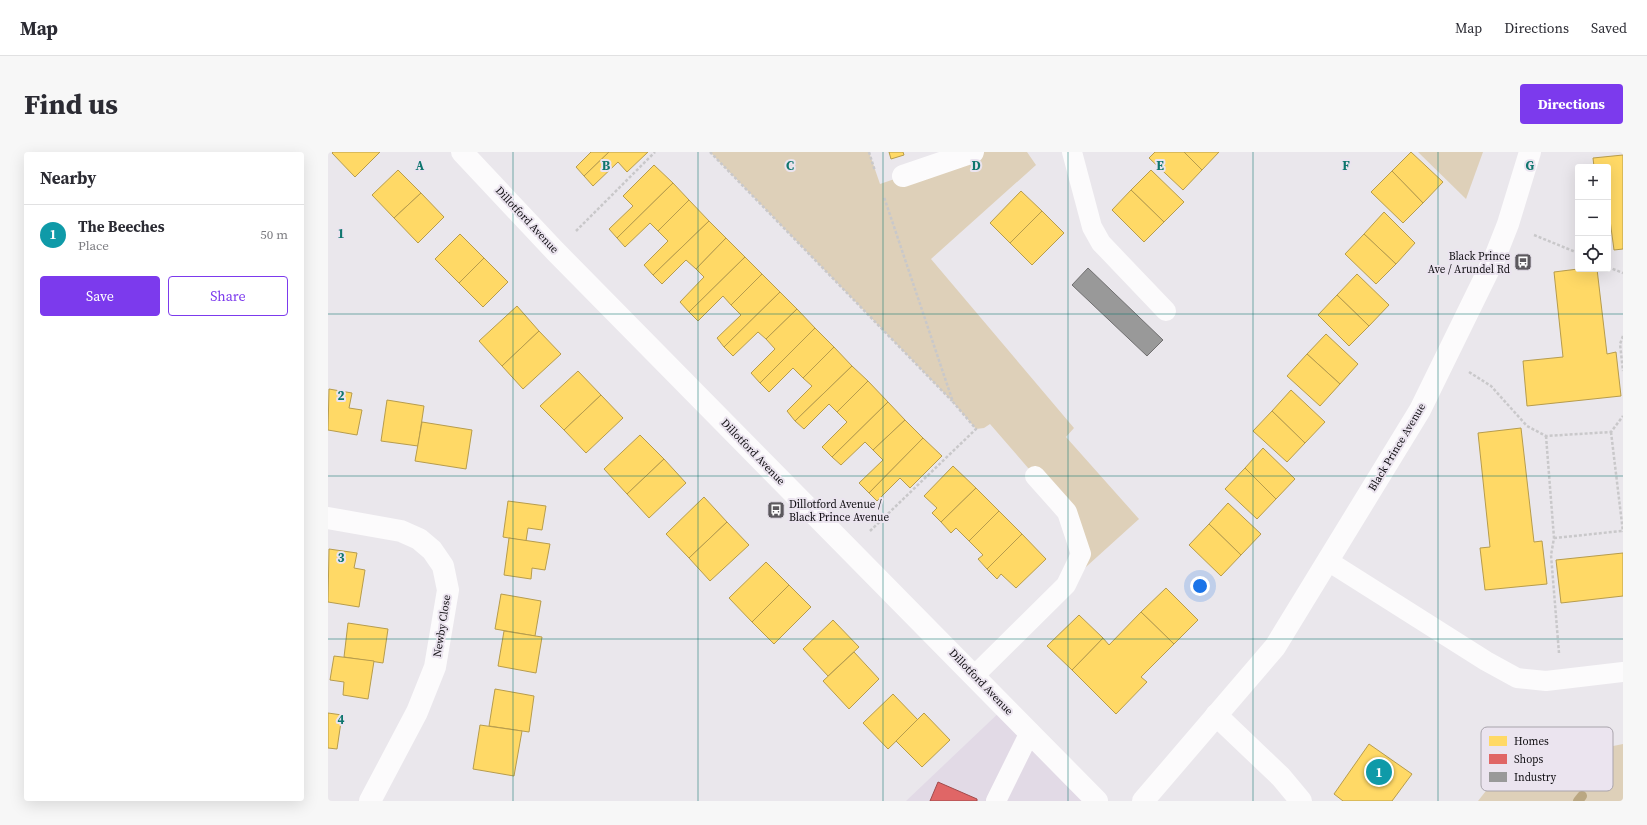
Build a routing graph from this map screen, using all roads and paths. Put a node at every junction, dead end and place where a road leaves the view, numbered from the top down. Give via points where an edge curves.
1 (462, 152) edge
2 (654, 152) edge
3 (710, 152) edge
4 (868, 152) edge
5 (973, 152) edge
6 (1072, 152) edge
7 (1530, 152) edge
8 (903, 176) dead end
9 (877, 178) dead end
10 (882, 192) dead end
11 (1508, 224) junction
12 (556, 251) junction
13 (1575, 252) edge
14 (1611, 268) edge
15 (1623, 273) edge
16 (1623, 277) edge
17 (1166, 311) dead end
18 (1623, 336) edge
19 (1445, 358) junction
20 (1623, 371) edge
21 (953, 402) junction
22 (1623, 416) edge
23 (1611, 432) junction
24 (1546, 436) junction
25 (1036, 476) dead end
26 (328, 518) edge
27 (1622, 531) edge
28 (1554, 538) junction
29 (850, 551) junction
30 (1328, 561) junction
31 (1623, 672) edge
32 (975, 675) junction
33 (1561, 680) junction
34 (1216, 715) junction
35 (1030, 732) junction
36 (370, 801) edge
37 (996, 801) edge
38 (1097, 801) edge
39 (1143, 801) edge
40 (1301, 801) edge

1 - 12 street, Dillotford Avenue
2 - 12 path
3 - 21 path
4 - 9 path
5 - 8 street
6 - 17 lane via 1092,227 1101,244
7 - 11 street, Black Prince Avenue
10 - 21 path
11 - 13 path
11 - 19 street, Black Prince Avenue via 1495,257
12 - 29 street, Dillotford Avenue
14 - 15 path
15 - 16 path
18 - 20 path via 1620,344
19 - 24 path via 1491,386 1527,426
19 - 30 street, Black Prince Avenue via 1420,410
21 - 29 path via 976,429
22 - 23 path
23 - 24 path
23 - 27 path
24 - 28 path
25 - 32 lane via 1067,512 1081,554 1066,585
26 - 36 street, Newby Close via 401,531 418,539 432,550 443,566 448,590 435,667 417,712
27 - 28 path
28 - 33 path via 1551,555
29 - 32 street, Dillotford Avenue
30 - 33 lane via 1517,678
30 - 34 street, Black Prince Avenue via 1275,647
31 - 33 lane
32 - 35 street, Dillotford Avenue
34 - 39 street, Black Prince Avenue
34 - 40 street via 1281,777
35 - 37 lane
35 - 38 street, Dillotford Avenue

